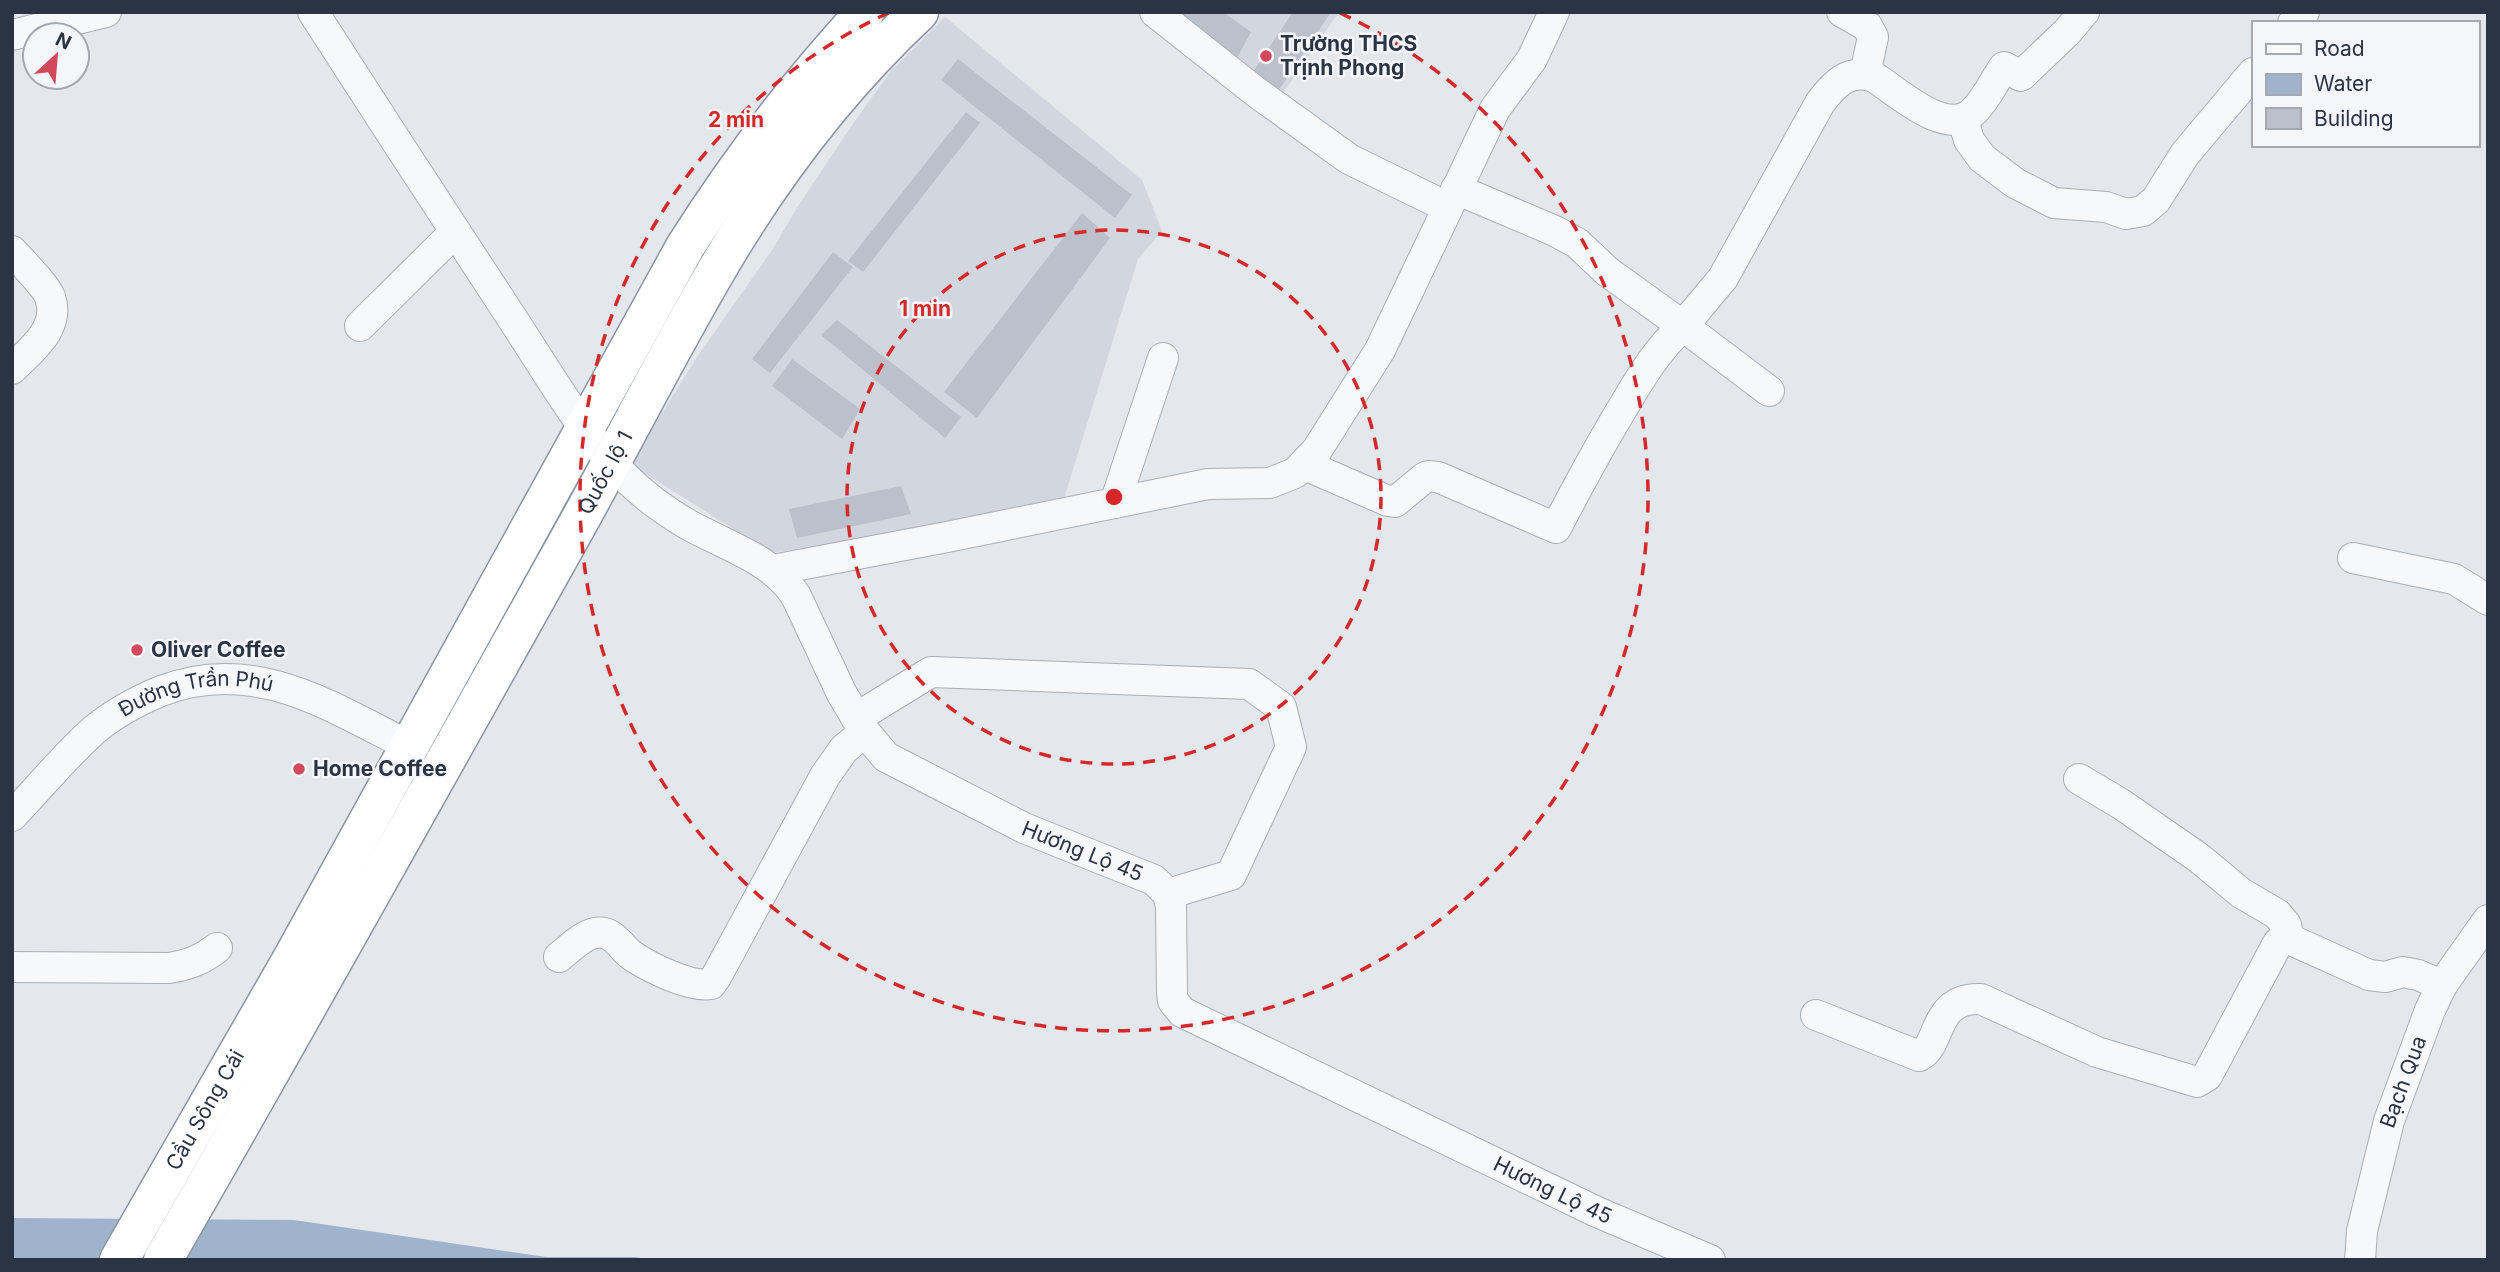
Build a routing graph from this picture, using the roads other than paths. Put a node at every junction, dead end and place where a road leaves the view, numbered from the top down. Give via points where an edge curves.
1 (106, 12) edge
2 (313, 12) edge
3 (864, 12) edge
4 (919, 12) edge
5 (1155, 12) edge
6 (1554, 12) edge
7 (1842, 12) edge
8 (2084, 12) edge
9 (12, 35) edge
10 (1865, 74) junction
11 (2252, 74) edge
12 (1964, 120) junction
13 (1451, 198) junction
14 (455, 232) junction
15 (12, 251) edge
16 (360, 326) dead end
17 (1683, 326) junction
18 (1163, 358) dead end
19 (12, 369) edge
20 (1769, 391) dead end
21 (585, 428) junction
22 (612, 463) junction
23 (1305, 465) junction
24 (1115, 503) junction
25 (2353, 558) dead end
26 (773, 570) junction
27 (2488, 600) edge
28 (860, 725) junction
29 (411, 747) junction
30 (2079, 779) dead end
31 (12, 816) edge
32 (1168, 894) junction
33 (2488, 920) edge
34 (2289, 939) junction
35 (217, 948) dead end
36 (559, 957) dead end
37 (292, 959) joint
38 (333, 964) joint
39 (12, 967) edge
40 (2442, 985) junction
41 (1816, 1015) dead end
42 (119, 1260) edge
43 (163, 1260) edge
44 (1710, 1260) edge
45 (2360, 1260) edge

1 - 9 street
2 - 14 street, Hương Lộ 45
3 - 21 highway, Quốc lộ 1 via 808,75 723,186
4 - 22 highway, Quốc lộ 1 via 845,91 756,207
5 - 13 street via 1349,159
6 - 13 street via 1532,59 1495,109
7 - 10 street via 1867,26 1873,37
8 - 12 street via 2021,76 2004,67
10 - 12 street via 1933,115
10 - 17 street via 1840,80 1819,103 1723,278
11 - 12 street via 2185,154 2155,200 2143,211 2126,214 2106,206 2054,203 2015,183 1982,158 1969,140
13 - 17 street via 1555,231 1577,243 1608,272
13 - 23 street via 1380,350
14 - 16 street
14 - 21 street, Hương Lộ 45
15 - 19 street via 50,296 52,320 41,341
17 - 20 street
17 - 23 street via 1645,371 1556,528 1438,477 1424,478 1395,502
18 - 24 street
21 - 22 street, Hương Lộ 45
21 - 29 highway, Quốc lộ 1
22 - 26 street, Hương Lộ 45 via 642,493 684,522
22 - 38 highway, Quốc lộ 1
23 - 24 street via 1270,483 1208,484
24 - 26 street
25 - 27 street via 2447,577
26 - 28 street, Hương Lộ 45 via 796,596
28 - 32 street, Hương Lộ 45 via 886,757 1024,828 1154,880
28 - 32 street via 931,672 1249,684 1281,707 1291,747 1231,875
28 - 36 street via 825,776 711,984 668,974 637,959 600,932
29 - 31 street, Đường Trần Phú via 280,686 242,679 191,681 148,696 95,730
29 - 37 highway, Quốc lộ 1
30 - 34 street via 2277,914
32 - 44 street, Hương Lộ 45 via 1172,993 1182,1012 1597,1212
33 - 40 street, Bạch Qua
34 - 40 street via 2369,975 2403,972
34 - 41 street via 2278,943 2207,1076 2197,1082 2097,1052 1981,999 1952,1007 1919,1056
35 - 39 street via 204,958 169,968
37 - 42 highway, Cầu Sông Cái
38 - 43 highway, Cầu Sông Cái
40 - 45 street, Bạch Qua via 2389,1121 2362,1231

